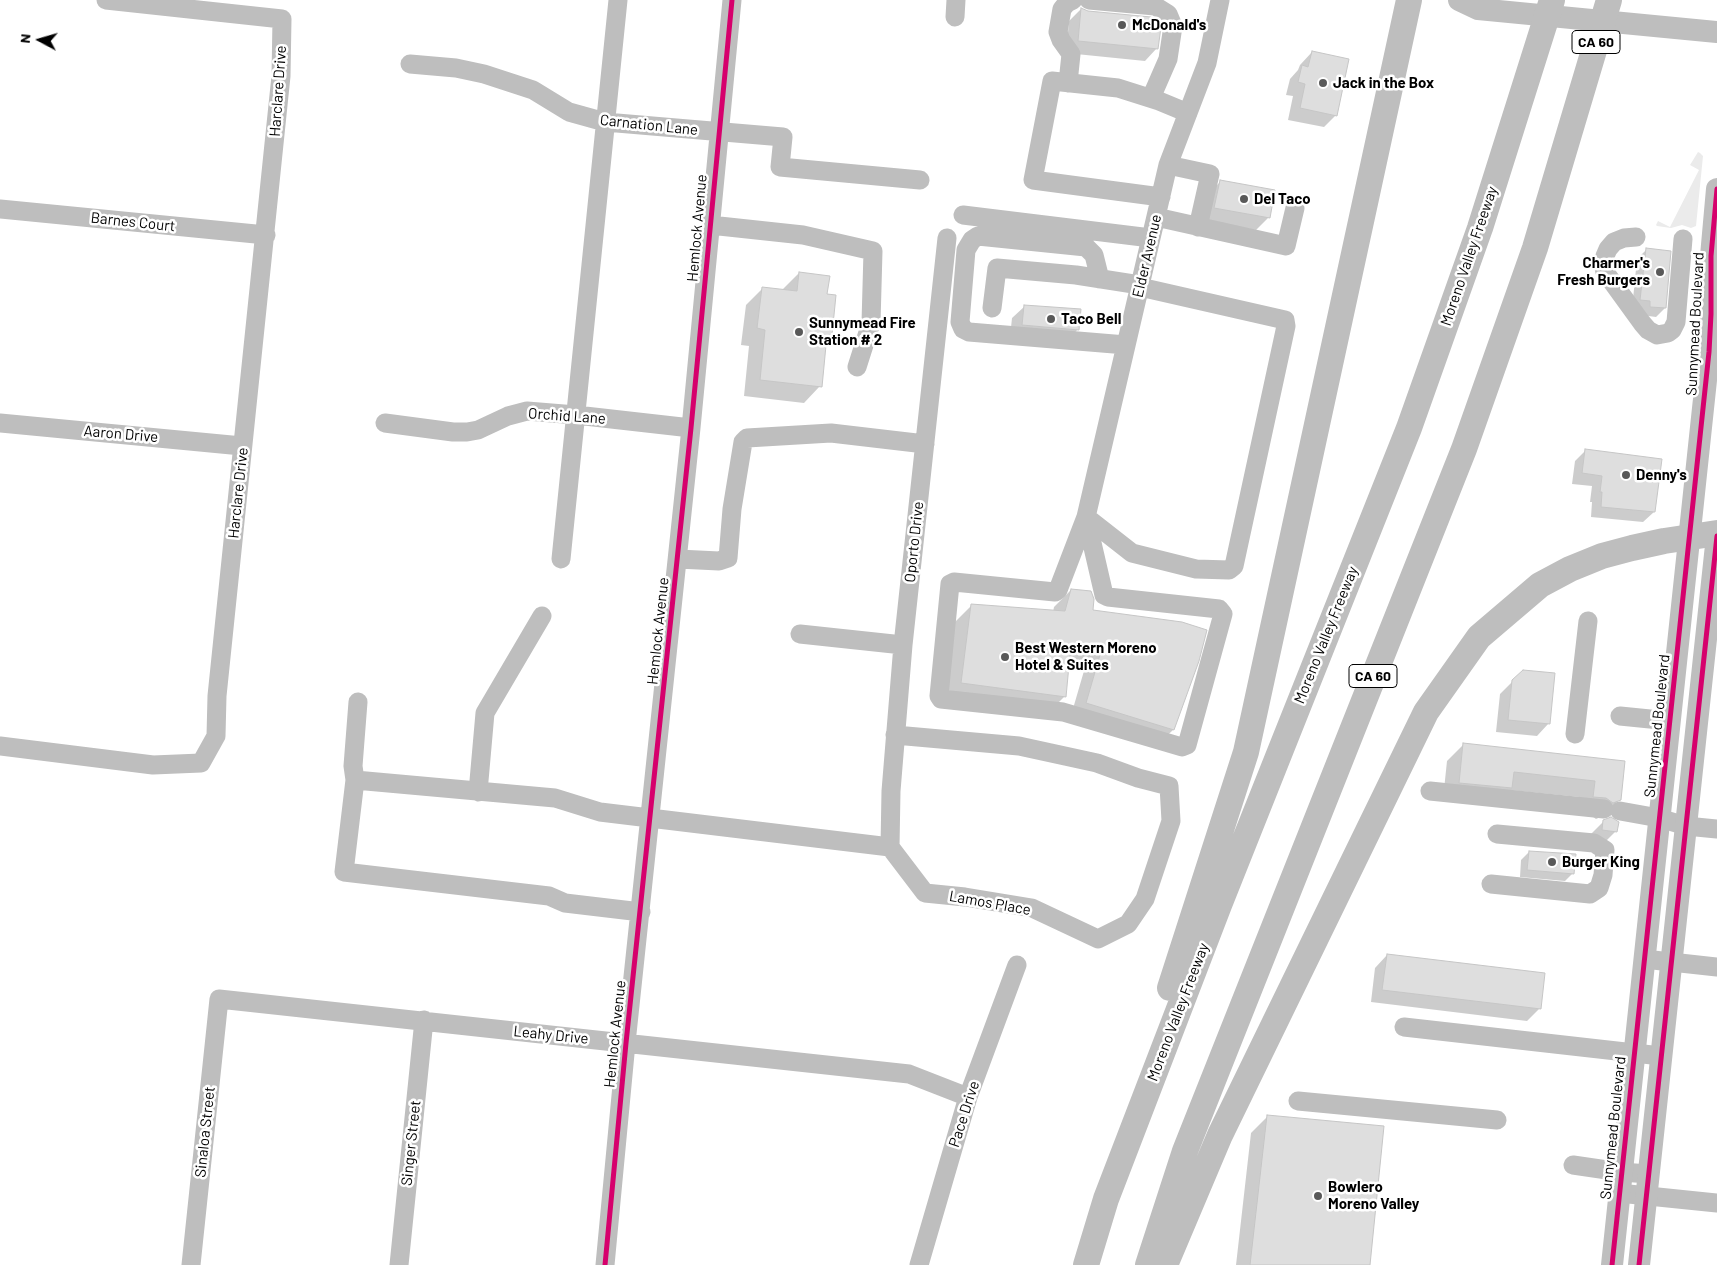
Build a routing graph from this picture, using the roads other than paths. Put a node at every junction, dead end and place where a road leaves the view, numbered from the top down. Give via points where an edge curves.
1 (106, 0) edge
2 (618, 0) edge
3 (732, 0) edge
4 (1073, 0) edge
5 (1089, 0) edge
6 (1220, 0) edge
7 (1409, 0) edge
8 (1459, 0) edge
9 (1552, 0) edge
10 (1609, 0) edge
11 (1717, 32) edge
12 (410, 64) dead end
13 (1068, 82) junction
14 (1151, 98) junction
15 (1188, 114) junction
16 (605, 122) junction
17 (719, 132) junction
18 (1168, 165) junction
19 (920, 180) dead end
20 (1717, 189) edge
21 (1161, 197) junction
22 (0, 208) edge
23 (1295, 208) dead end
24 (964, 214) dead end
25 (1156, 218) junction
26 (710, 225) junction
27 (1198, 227) junction
28 (266, 235) junction
29 (1636, 237) dead end
30 (947, 238) dead end
31 (1151, 238) junction
32 (1682, 239) dead end
33 (1100, 278) junction
34 (1140, 286) junction
35 (992, 308) dead end
36 (1126, 345) junction
37 (857, 367) dead end
38 (576, 415) junction
39 (0, 423) edge
40 (386, 423) dead end
41 (692, 428) junction
42 (924, 444) junction
43 (242, 446) junction
44 (1086, 517) junction
45 (1717, 535) edge
46 (1690, 537) junction
47 (678, 559) junction
48 (560, 560) dead end
49 (542, 616) dead end
50 (1588, 621) dead end
51 (800, 634) dead end
52 (903, 645) junction
53 (1711, 663) edge
54 (358, 702) dead end
55 (1620, 716) dead end
56 (1670, 721) junction
57 (1576, 734) dead end
58 (895, 735) junction
59 (0, 746) edge
60 (355, 780) junction
61 (1430, 791) dead end
62 (478, 792) junction
63 (1659, 818) junction
64 (651, 819) junction
65 (1687, 819) junction
66 (1717, 830) edge
67 (1497, 834) dead end
68 (890, 847) junction
69 (1491, 884) dead end
70 (641, 912) junction
71 (1644, 959) junction
72 (1671, 961) junction
73 (1017, 965) dead end
74 (1717, 967) edge
75 (219, 999) joint
76 (424, 1020) junction
77 (1404, 1028) dead end
78 (626, 1043) junction
79 (1634, 1054) junction
80 (1661, 1056) junction
81 (968, 1097) junction
82 (1298, 1101) dead end
83 (1497, 1120) dead end
84 (1573, 1165) dead end
85 (1649, 1174) junction
86 (1620, 1183) junction
87 (1646, 1196) junction
88 (1106, 1200) junction
89 (1717, 1203) edge
90 (192, 1265) edge
91 (399, 1265) edge
92 (605, 1265) edge
93 (919, 1265) edge
94 (1086, 1265) edge
95 (1148, 1265) edge
96 (1165, 1265) edge
97 (1612, 1265) edge
98 (1639, 1265) edge

1 - 28 street, Harclare Drive via 282,19 281,76
2 - 16 street
3 - 17 street, Hemlock Avenue
4 - 13 street via 1062,9 1058,32 1071,54
5 - 14 street via 1155,6 1168,14 1173,26 1168,59
6 - 15 street, Elder Avenue via 1207,63
7 - 88 highway via 1246,752
8 - 11 main road via 1478,9
9 - 88 highway, Moreno Valley Freeway via 1480,228 1409,428 1219,905
10 - 95 highway, CA 60 via 1536,248 1464,449 1185,1150
12 - 16 street, Carnation Lane via 484,74 533,90 569,112
13 - 14 street via 1118,88
13 - 21 street via 1052,81 1033,180
14 - 15 street
15 - 18 street, Elder Avenue
16 - 17 street, Carnation Lane
16 - 38 street
17 - 19 street, Carnation Lane via 783,137 780,167
17 - 26 street, Hemlock Avenue
18 - 21 street, Elder Avenue
18 - 27 street via 1210,174
20 - 46 main road, Sunnymead Boulevard via 1711,248 1709,352
21 - 25 street, Elder Avenue
22 - 28 street, Barnes Court
23 - 27 street via 1286,246
24 - 31 street
25 - 27 street
25 - 31 street, Elder Avenue
26 - 37 street via 803,235 873,251 871,323
26 - 41 street, Hemlock Avenue
28 - 43 street, Harclare Drive
29 - 32 street via 1614,242 1603,264 1605,272 1642,323 1657,335 1668,333 1676,322
30 - 42 street, Oporto Drive
31 - 34 street, Elder Avenue
33 - 34 street
33 - 35 street via 997,268
33 - 36 street via 1094,255 1086,247 978,236 966,250 960,322 969,332
34 - 36 street, Elder Avenue
34 - 44 street via 1285,320 1234,566 1229,570 1196,570 1132,554
36 - 44 street, Elder Avenue
38 - 40 street, Orchid Lane via 527,411 467,432
38 - 41 street, Orchid Lane
38 - 48 street
39 - 43 street, Aaron Drive
41 - 47 street, Hemlock Avenue
42 - 47 street via 831,433 747,438 743,442 732,509 728,558 718,561
42 - 52 street, Oporto Drive
43 - 59 street, Harclare Drive via 217,696 216,736 201,763 153,765
44 - 44 street, Elder Avenue via 1055,592 950,584 938,696 941,699 1063,712 1182,747 1187,745 1224,614 1219,609 1104,595
45 - 46 highway
45 - 53 main road
46 - 56 main road, Sunnymead Boulevard
46 - 96 highway via 1664,540 1602,556 1570,569 1540,586 1479,637 1426,712 1220,1135
47 - 64 street, Hemlock Avenue
49 - 62 street via 486,712
50 - 57 street
51 - 52 street
52 - 58 street, Oporto Drive
53 - 65 main road
54 - 60 street via 353,766
55 - 56 street
56 - 63 main road, Sunnymead Boulevard
56 - 65 main road via 1676,723 1682,733 1678,778
58 - 68 street, Oporto Drive
58 - 68 street, Lamos Place via 1019,746 1097,763 1169,786 1172,821 1145,899 1128,924 1098,939 1032,908 925,893
60 - 62 street
60 - 70 street via 344,872 549,896 566,903
61 - 63 street
62 - 64 street via 554,798 600,812
63 - 65 street
63 - 71 main road, Sunnymead Boulevard
64 - 68 street
64 - 70 street, Hemlock Avenue
65 - 66 street
65 - 72 main road
67 - 69 street via 1594,843 1605,850 1603,875 1599,888 1590,894
70 - 78 street, Hemlock Avenue
71 - 72 street
71 - 79 main road, Sunnymead Boulevard
72 - 74 street
72 - 80 main road
73 - 81 street, Pace Drive
75 - 76 street, Leahy Drive
75 - 90 street, Sinaloa Street
76 - 78 street, Leahy Drive
76 - 91 street, Singer Street
77 - 79 street
78 - 81 street, Leahy Drive via 909,1074
78 - 92 street, Hemlock Avenue
79 - 80 street
79 - 86 main road, Sunnymead Boulevard
80 - 85 main road
81 - 93 street, Pace Drive
82 - 83 street
84 - 86 street
85 - 86 street
85 - 87 main road
86 - 87 street
86 - 97 main road, Sunnymead Boulevard
87 - 89 street
87 - 98 main road
88 - 94 highway, Moreno Valley Freeway

